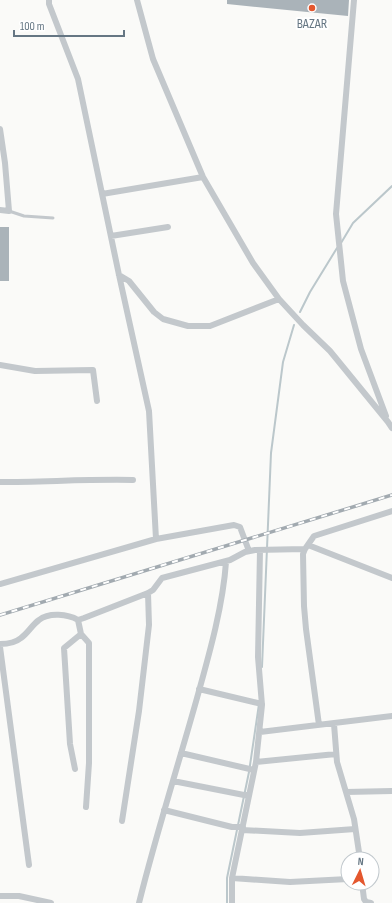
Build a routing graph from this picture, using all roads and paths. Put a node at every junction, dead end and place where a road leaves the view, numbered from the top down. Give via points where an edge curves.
1 (49, 0) edge
2 (136, 0) edge
3 (354, 0) edge
4 (0, 129) edge
5 (204, 177) junction
6 (102, 194) junction
7 (0, 210) edge
8 (9, 211) junction
9 (53, 218) dead end
10 (168, 227) dead end
11 (111, 236) junction
12 (119, 275) junction
13 (279, 299) junction
14 (0, 365) edge
15 (98, 401) dead end
16 (388, 422) junction
17 (392, 428) edge
18 (133, 480) dead end
19 (0, 482) edge
20 (392, 511) edge
21 (156, 539) junction
22 (306, 547) junction
23 (260, 550) junction
24 (249, 551) junction
25 (226, 562) junction
26 (392, 578) edge
27 (0, 584) edge
28 (148, 593) junction
29 (78, 620) junction
30 (81, 634) junction
31 (0, 646) edge
32 (199, 689) junction
33 (262, 704) junction
34 (392, 716) edge
35 (319, 724) junction
36 (334, 724) junction
37 (260, 732) junction
38 (181, 753) junction
39 (336, 754) junction
40 (256, 762) junction
41 (75, 769) dead end
42 (254, 770) junction
43 (173, 780) junction
44 (392, 791) edge
45 (346, 792) junction
46 (249, 796) junction
47 (86, 807) dead end
48 (164, 810) junction
49 (122, 822) dead end
50 (242, 829) junction
51 (355, 829) junction
52 (359, 851) edge
53 (29, 865) dead end
54 (232, 878) junction
55 (340, 879) edge
56 (363, 891) edge
57 (0, 896) edge
58 (19, 896) junction
59 (21, 903) edge
60 (51, 903) edge
61 (139, 903) edge
62 (232, 903) edge
63 (371, 903) edge

1 - 6 street via 78,80
2 - 5 street via 153,59
3 - 16 street via 336,214 343,281 361,349
4 - 8 street
5 - 6 street
5 - 13 street via 253,263
6 - 11 street
7 - 8 street
8 - 9 lane via 24,216
10 - 11 street
11 - 12 street
12 - 13 street via 129,281 154,312 163,319 188,326 210,326
12 - 21 street via 149,411
13 - 16 street via 330,351
14 - 15 street via 35,371 93,370
16 - 17 street
18 - 19 street
20 - 22 street via 314,536
21 - 24 street via 238,526
21 - 27 street
22 - 23 street
22 - 26 street
22 - 35 street via 303,554 304,614
23 - 24 street
23 - 33 street via 258,657
24 - 25 street
25 - 28 street via 162,578
25 - 32 street via 217,617
28 - 29 street
28 - 49 street via 149,625
29 - 30 street
29 - 31 street via 72,616 44,617 19,639
30 - 41 street via 64,648 70,744
30 - 47 street via 89,643 89,763
31 - 53 street
32 - 33 street
32 - 38 street
33 - 37 street
34 - 36 street
35 - 36 street
35 - 37 street
36 - 39 street
37 - 40 street
38 - 42 street
38 - 43 street
39 - 40 street
39 - 45 street
40 - 42 street
42 - 46 street
43 - 46 street
43 - 48 street
44 - 45 street
45 - 51 street
46 - 50 street
48 - 50 street
48 - 61 street
50 - 51 street via 300,833
50 - 54 street
51 - 52 street
54 - 55 street via 290,882
54 - 62 street
56 - 63 street via 364,899
57 - 58 street
58 - 59 street
58 - 60 street

